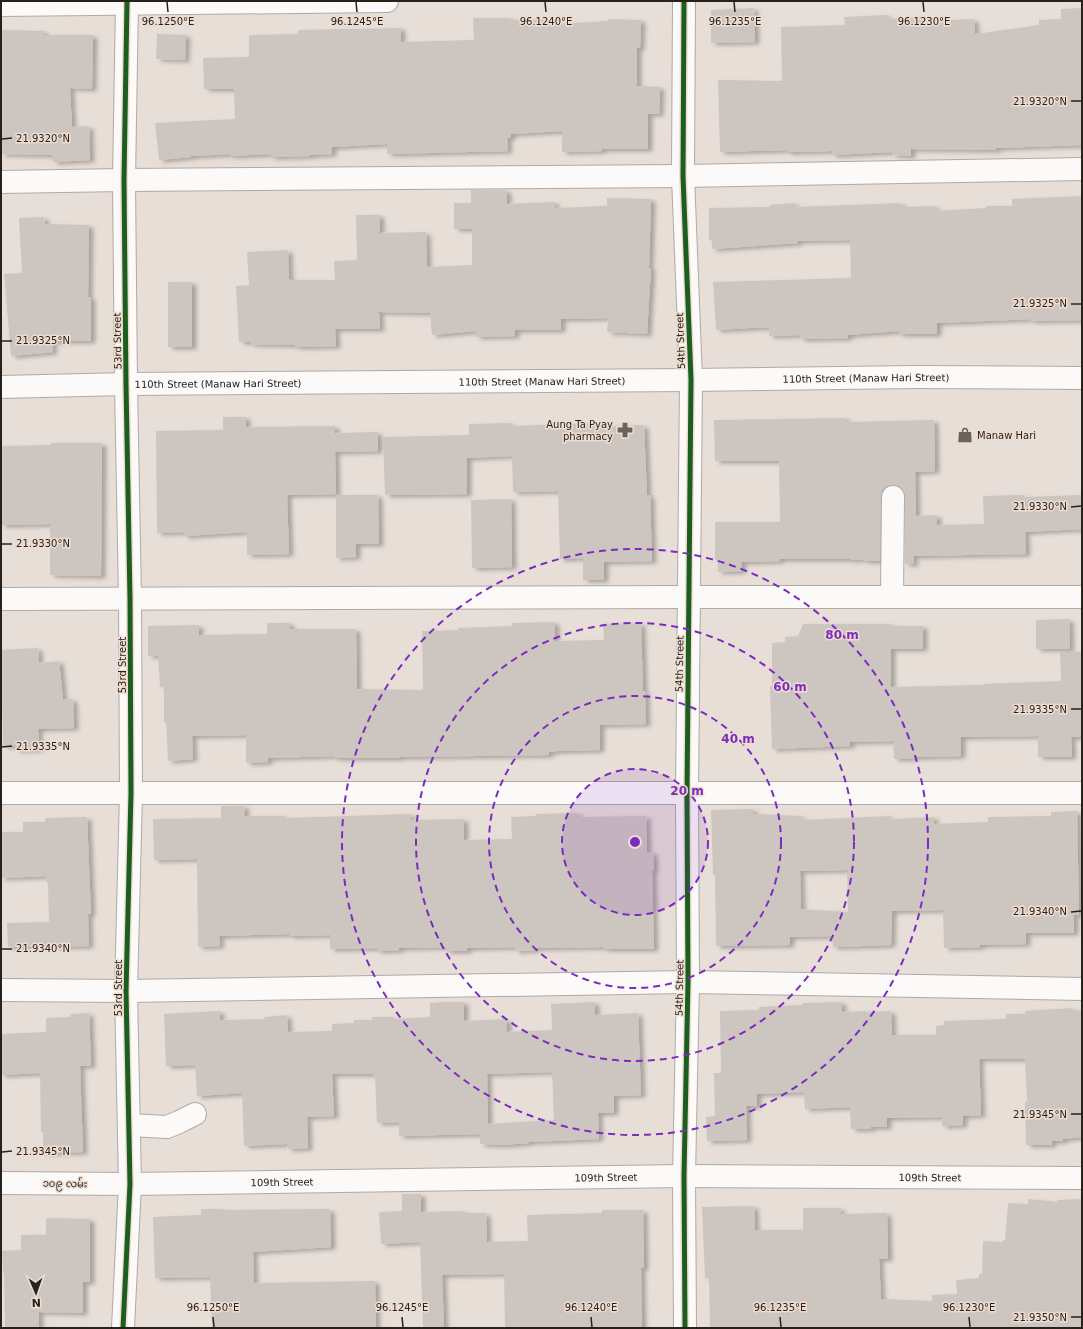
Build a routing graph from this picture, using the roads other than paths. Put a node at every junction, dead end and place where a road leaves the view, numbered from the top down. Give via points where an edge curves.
1 (387, 1) edge
2 (684, 1) edge
3 (127, 2) edge
4 (1, 5) edge
5 (1082, 169) edge
6 (683, 176) junction
7 (124, 180) junction
8 (1, 182) edge
9 (1082, 378) edge
10 (691, 380) junction
11 (126, 384) junction
12 (1, 387) edge
13 (893, 497) dead end
14 (689, 596) junction
15 (892, 596) junction
16 (1082, 597) edge
17 (130, 599) junction
18 (1, 600) edge
19 (1, 793) edge
20 (1082, 793) edge
21 (132, 794) junction
22 (687, 794) junction
23 (688, 982) junction
24 (1082, 989) edge
25 (1, 990) edge
26 (126, 991) junction
27 (195, 1114) dead end
28 (130, 1125) junction
29 (684, 1176) junction
30 (1082, 1178) edge
31 (1, 1183) edge
32 (130, 1184) junction
33 (123, 1328) edge
34 (685, 1328) edge

1 - 3 street
2 - 6 street, 54th Street
3 - 4 street
3 - 7 street, 53rd Street
5 - 6 street
6 - 7 street
6 - 10 street, 54th Street
7 - 8 street
7 - 11 street, 53rd Street
9 - 10 street, 110th Street (Manaw Hari Street)
10 - 11 street, 110th Street (Manaw Hari Street)
10 - 14 street, 54th Street
11 - 12 street, 110th Street (Manaw Hari Street)
11 - 17 street, 53rd Street
13 - 15 street
14 - 15 street
14 - 17 street
14 - 22 street, 54th Street
15 - 16 street
17 - 18 street
17 - 21 street, 53rd Street
19 - 21 street
20 - 22 street
21 - 22 street
21 - 26 street, 53rd Street
22 - 23 street, 54th Street
23 - 24 street
23 - 26 street
23 - 29 street, 54th Street
25 - 26 street
26 - 28 street, 53rd Street
27 - 28 street via 167,1126
28 - 32 street, 53rd Street
29 - 30 street, 109th Street
29 - 32 street, 109th Street
29 - 34 street, 54th Street
31 - 32 street, ၁၀၉ လမ်း
32 - 33 street, 53rd Street

